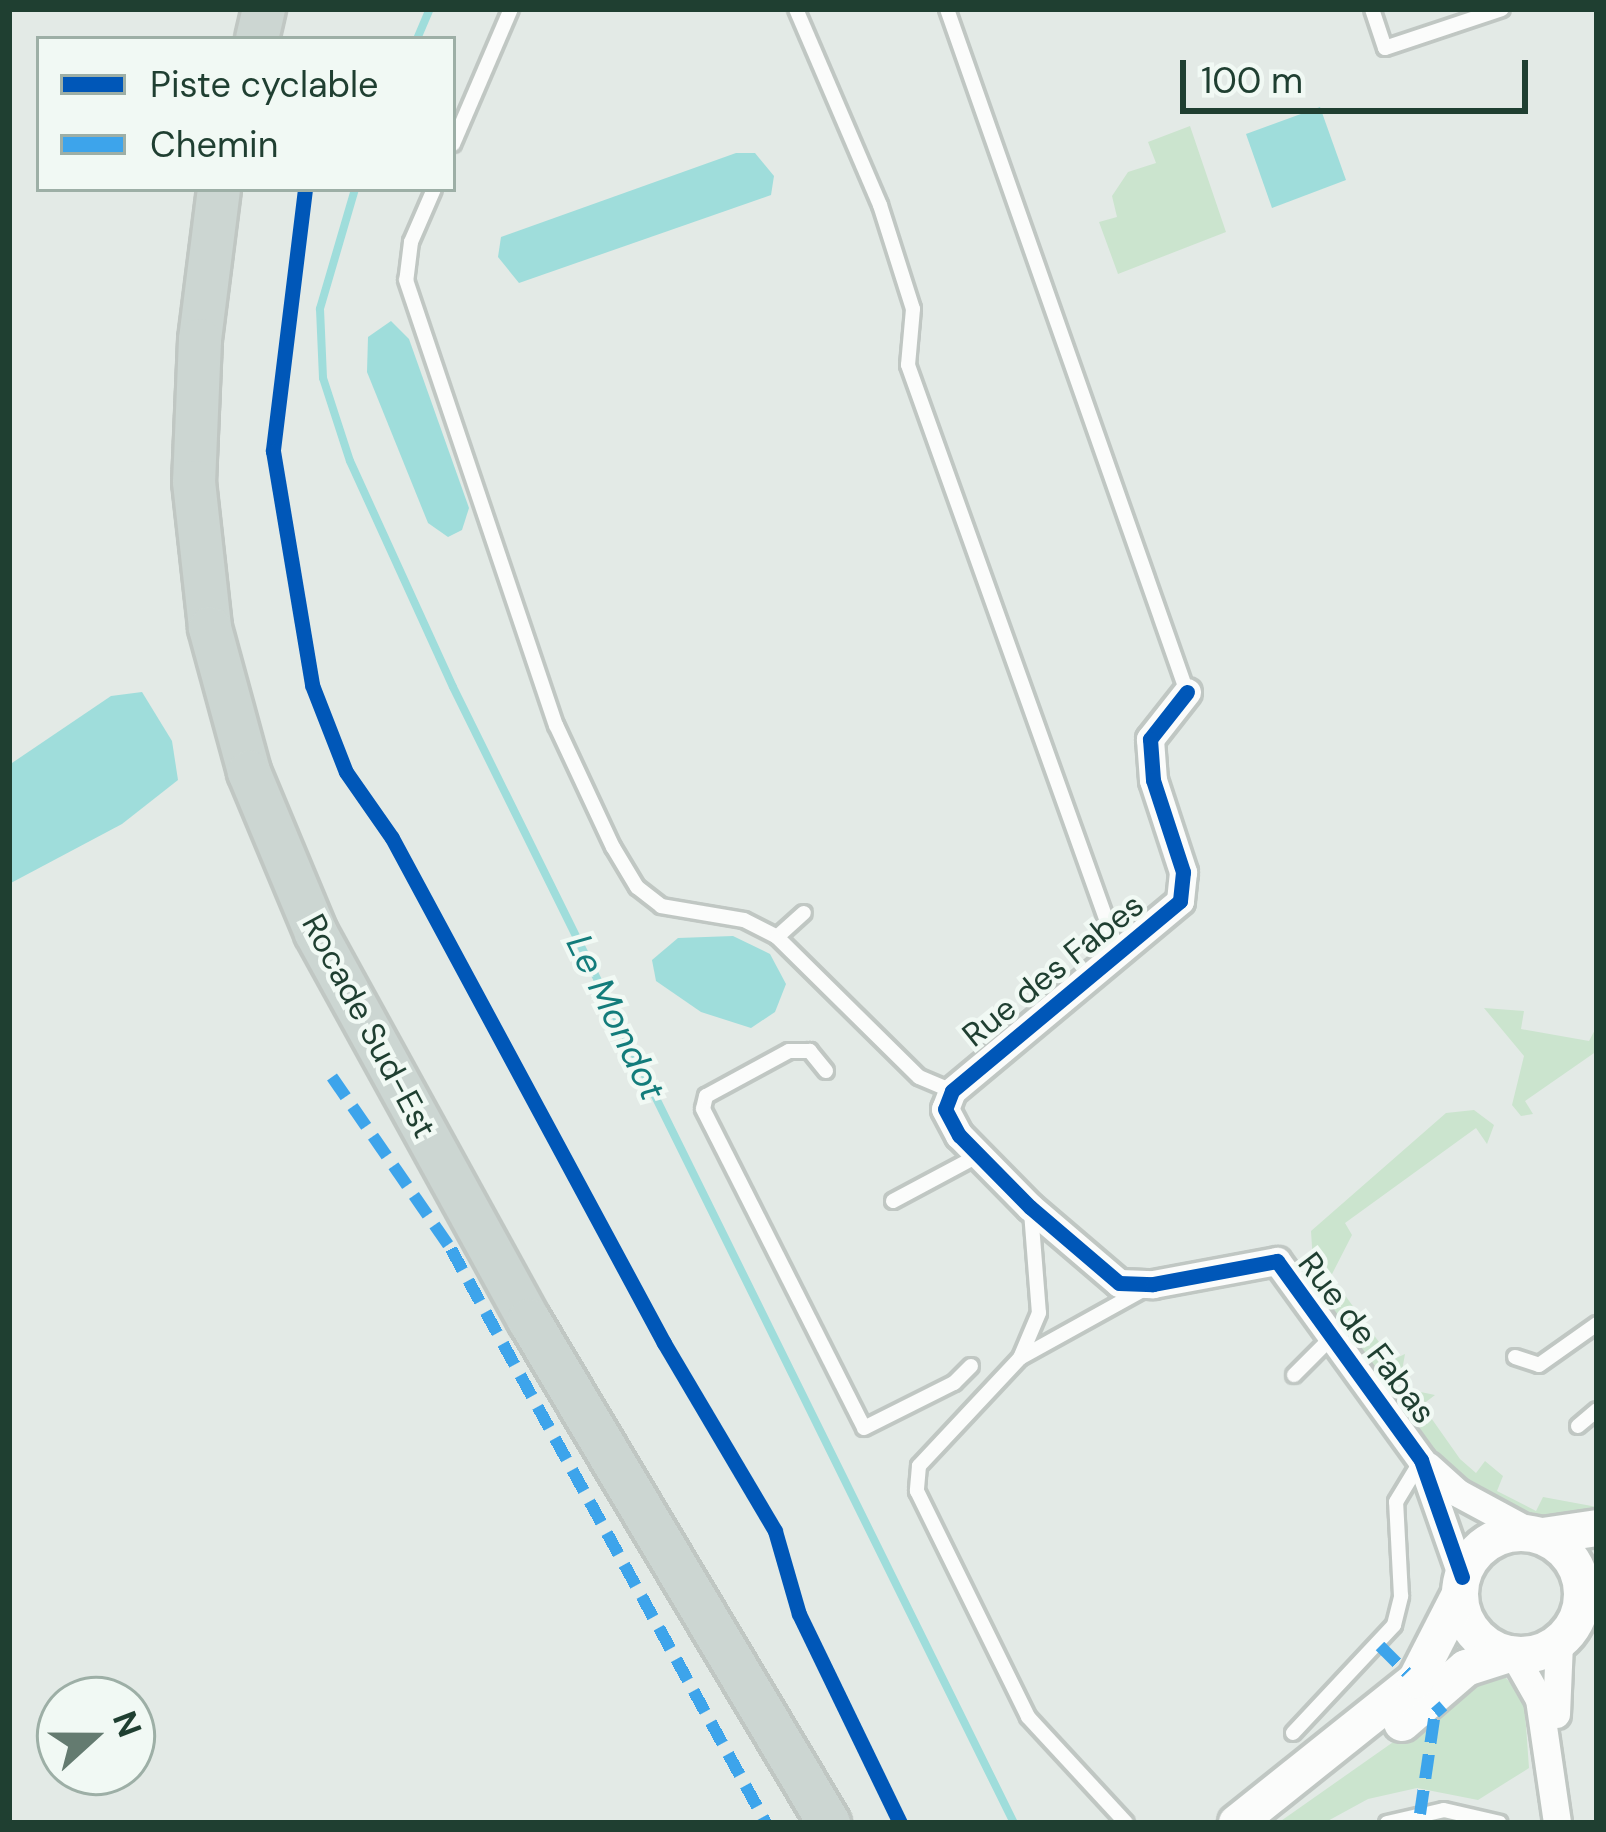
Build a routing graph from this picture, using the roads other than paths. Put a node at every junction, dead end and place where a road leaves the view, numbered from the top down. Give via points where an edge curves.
1 (511, 9) edge
2 (796, 9) edge
3 (947, 9) edge
4 (1372, 9) edge
5 (1502, 9) edge
6 (456, 137) edge
7 (219, 192) edge
8 (433, 192) edge
9 (1187, 692) joint
10 (804, 914) dead end
11 (777, 938) junction
12 (1119, 956) junction
13 (826, 1071) dead end
14 (952, 1091) junction
15 (981, 1154) junction
16 (893, 1201) dead end
17 (1030, 1207) junction
18 (1153, 1284) junction
19 (1597, 1324) edge
20 (1333, 1337) junction
21 (1515, 1357) dead end
22 (1020, 1358) junction
23 (971, 1366) dead end
24 (1294, 1375) dead end
25 (1420, 1460) junction
26 (1597, 1528) edge
27 (1538, 1535) junction
28 (1460, 1588) junction
29 (1590, 1596) edge
30 (1558, 1643) junction
31 (1512, 1654) junction
32 (1371, 1720) junction
33 (1293, 1732) dead end
34 (1556, 1812) edge
35 (825, 1823) edge
36 (1126, 1823) edge
37 (1214, 1823) edge
38 (1237, 1823) edge
39 (1262, 1823) edge
40 (1387, 1823) edge
41 (1500, 1823) edge

1 - 6 lane
2 - 12 lane via 880,206 914,309 908,365
3 - 9 lane
4 - 5 lane via 1385,48
7 - 35 main road, Rocade Sud-Est via 200,340 194,482 210,628 249,772 339,973 529,1320
8 - 11 lane via 411,242 406,280 556,725 637,887 661,906 744,920
9 - 12 street, Rue des Fabes via 1155,726 1149,761 1184,894
10 - 11 lane
11 - 14 lane via 920,1077
12 - 14 street, Rue des Fabes
13 - 23 lane via 809,1051 789,1051 706,1096 704,1109 864,1428 954,1383
14 - 15 street, Rue de Fabas via 948,1119
15 - 16 lane
15 - 17 street, Rue de Fabas
17 - 18 street, Rue de Fabas via 1100,1273
17 - 22 lane via 1039,1313
18 - 20 street, Rue de Fabas via 1277,1261
18 - 22 lane
19 - 21 lane via 1539,1365
20 - 24 lane
20 - 25 street, Rue de Fabas
22 - 36 lane via 919,1466 917,1491 1028,1718
25 - 27 street, Rue de Fabas via 1458,1493
25 - 28 street, Rue de Fabas
25 - 33 lane via 1396,1502 1401,1596 1394,1625
26 - 27 main road
27 - 28 main road via 1484,1545
27 - 29 main road via 1570,1556
28 - 31 main road via 1477,1636
28 - 32 main road via 1426,1667
29 - 30 main road
30 - 31 main road
30 - 34 street
31 - 34 street via 1539,1700
31 - 39 main road via 1466,1668
32 - 37 lane
32 - 38 main road
40 - 41 lane via 1444,1810

